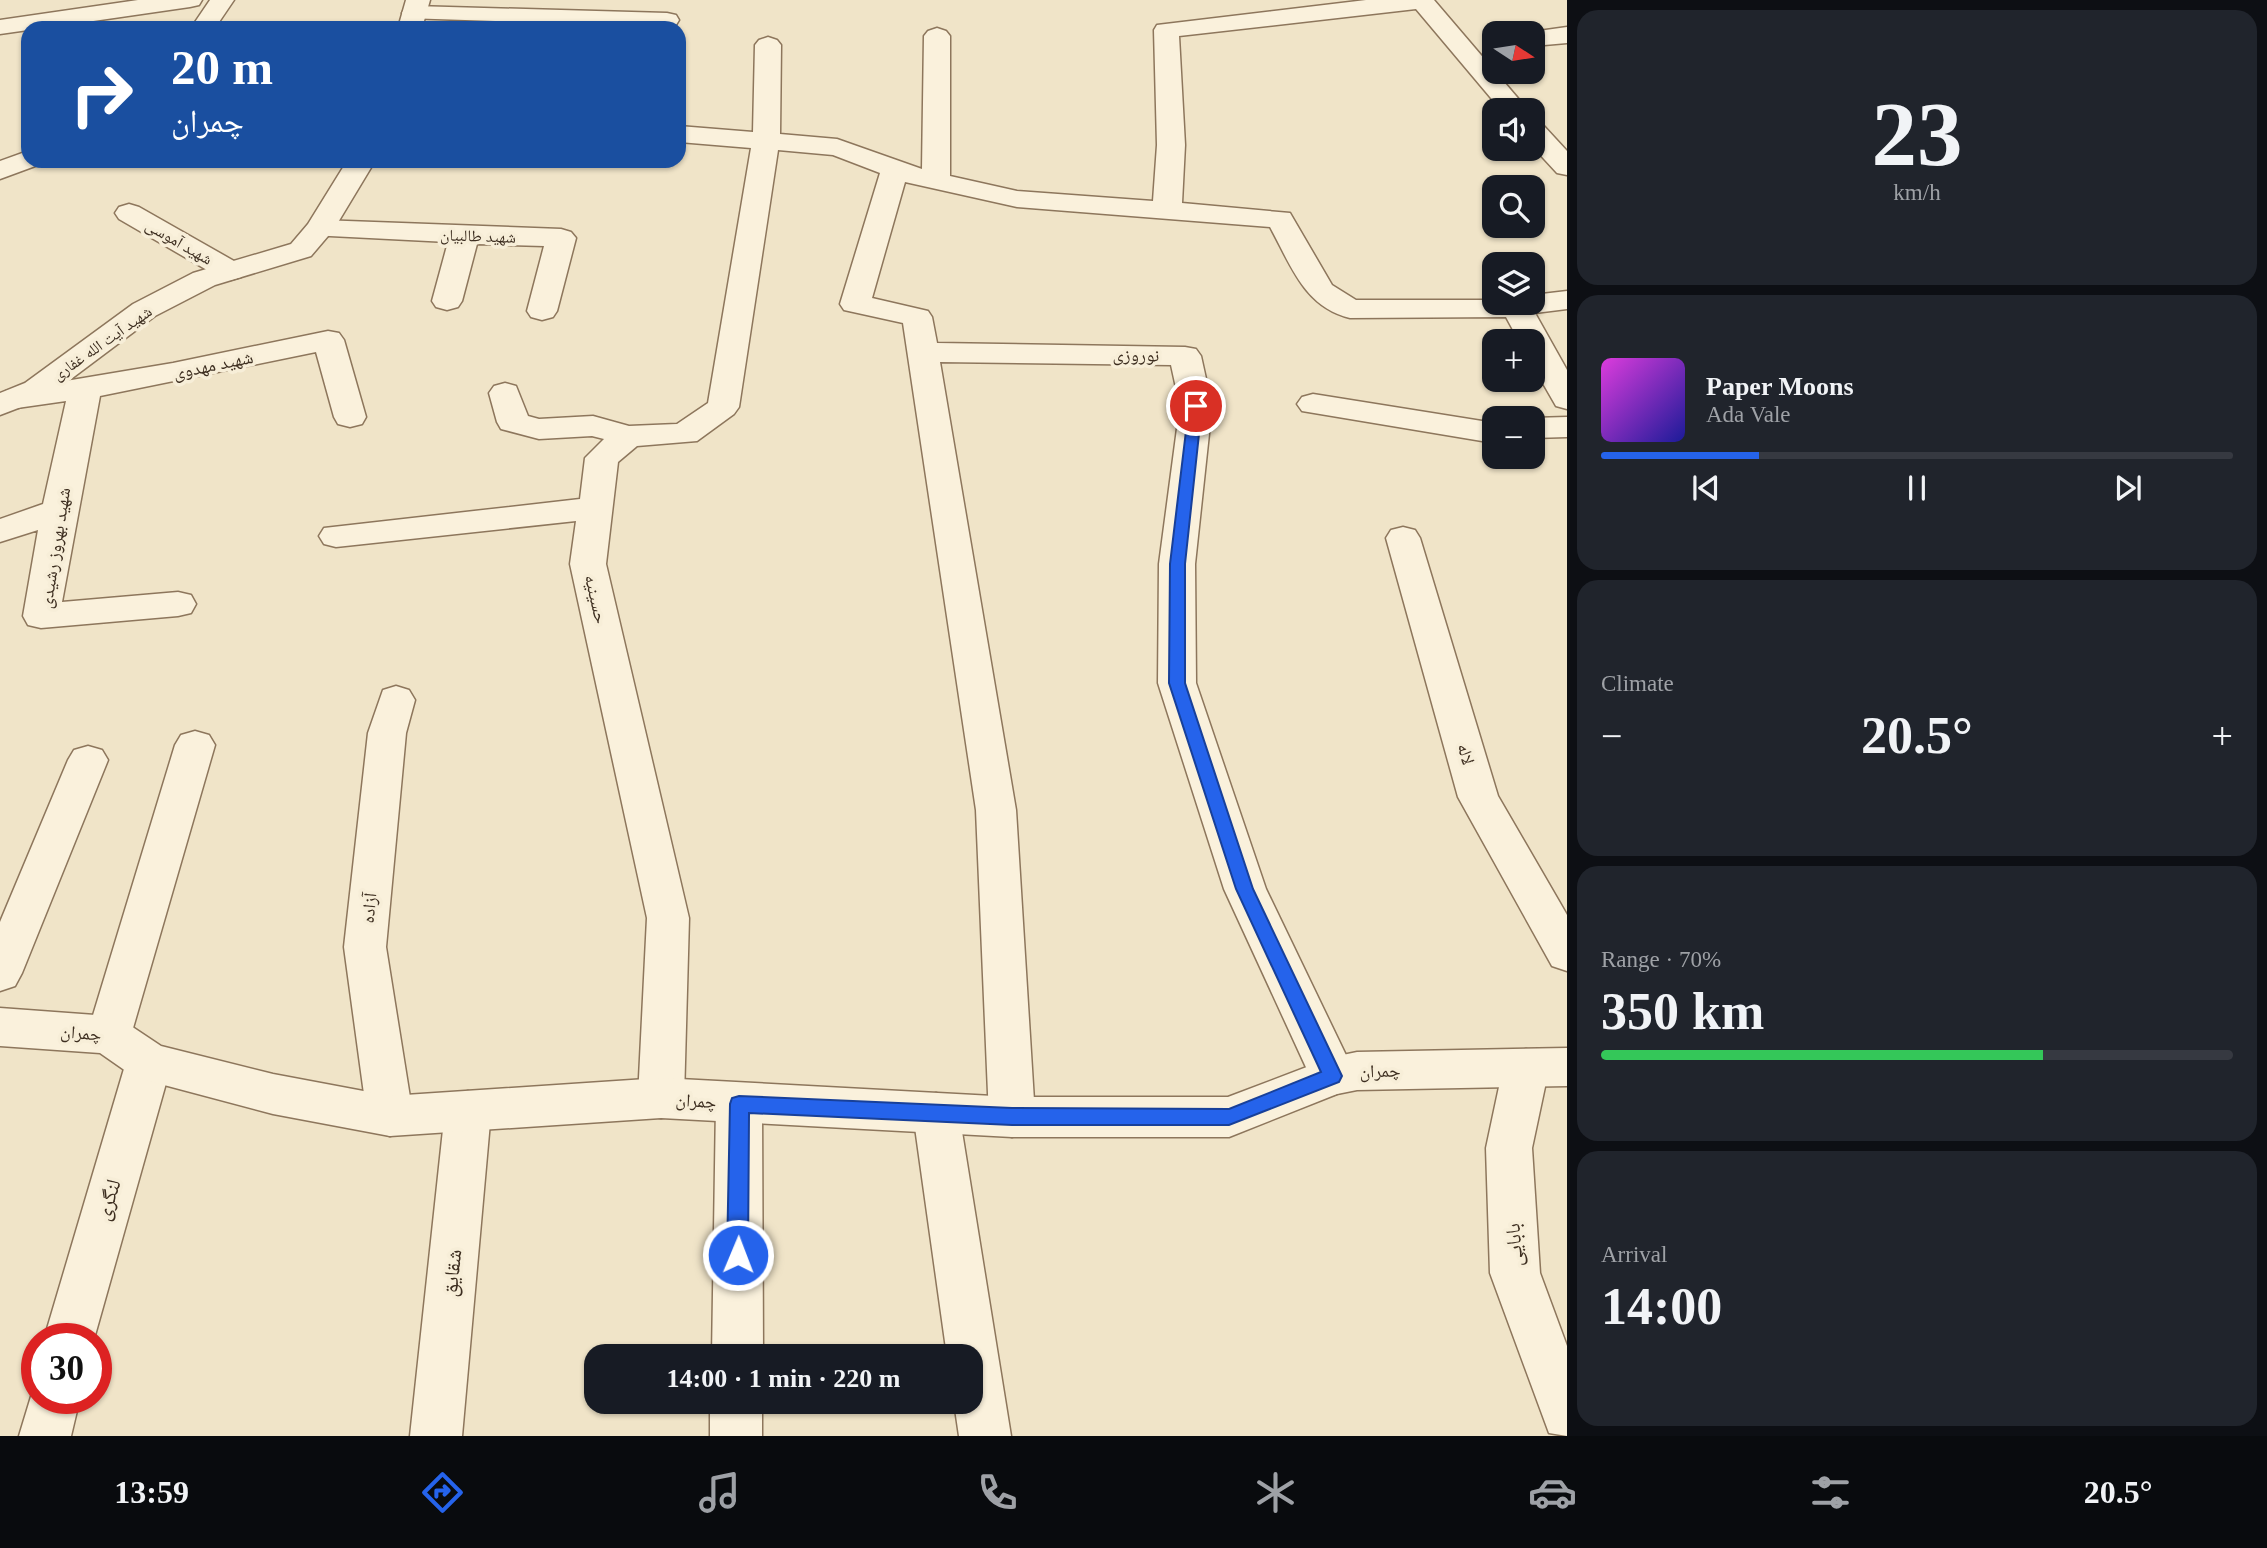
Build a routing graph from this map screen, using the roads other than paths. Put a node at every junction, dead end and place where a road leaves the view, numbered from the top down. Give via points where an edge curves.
1 (190, 0) edge
2 (222, 0) edge
3 (1422, 1) edge
4 (414, 14) edge
5 (667, 19) dead end
6 (42, 21) edge
7 (208, 21) edge
8 (21, 24) edge
9 (0, 27) edge
10 (1567, 35) edge
11 (937, 36) dead end
12 (1545, 37) edge
13 (768, 45) dead end
14 (1507, 98) edge
15 (1567, 128) edge
16 (1545, 129) edge
17 (686, 135) edge
18 (766, 141) junction
19 (1545, 143) edge
20 (21, 162) edge
21 (1567, 167) edge
22 (357, 168) edge
23 (895, 169) junction
24 (0, 171) edge
25 (936, 181) junction
26 (1167, 211) junction
27 (129, 213) dead end
28 (320, 229) junction
29 (465, 235) junction
30 (230, 271) junction
31 (1567, 300) edge
32 (447, 301) dead end
33 (1545, 303) edge
34 (1482, 307) edge
35 (542, 312) dead end
36 (1520, 315) edge
37 (923, 352) junction
38 (85, 389) junction
39 (505, 393) dead end
40 (1567, 399) edge
41 (9, 402) edge
42 (1313, 404) dead end
43 (350, 417) dead end
44 (1567, 427) edge
45 (1545, 428) edge
46 (1482, 430) edge
47 (628, 436) junction
48 (595, 508) junction
49 (59, 511) junction
50 (0, 531) edge
51 (336, 536) dead end
52 (1403, 538) dead end
53 (178, 604) dead end
54 (396, 700) dead end
55 (195, 745) dead end
56 (88, 760) dead end
57 (1567, 954) edge
58 (0, 972) edge
59 (0, 1027) edge
60 (109, 1034) junction
61 (149, 1062) junction
62 (1547, 1068) edge
63 (1333, 1076) junction
64 (661, 1098) junction
65 (739, 1104) junction
66 (468, 1111) junction
67 (936, 1113) junction
68 (390, 1116) junction
69 (1012, 1116) junction
70 (74, 1323) edge
71 (737, 1344) edge
72 (50, 1414) edge
73 (736, 1414) edge
74 (1567, 1415) edge
75 (45, 1436) edge
76 (436, 1436) edge
77 (736, 1436) edge
78 (985, 1436) edge

1 - 6 street
2 - 7 street
3 - 14 street via 1470,42
3 - 26 street via 1166,30 1171,145
4 - 5 street
8 - 9 street
10 - 12 street
11 - 25 street
13 - 18 street
15 - 16 street
17 - 18 street
18 - 23 street via 836,147
18 - 47 street via 723,407 685,433
19 - 21 street
20 - 24 street
22 - 28 street, شهید آیت الله غفاری
23 - 25 street
23 - 37 street via 855,304 917,317
25 - 26 street via 1017,200
26 - 34 street via 1280,219 1320,291 1350,309
27 - 30 street, شهید آموسی
28 - 29 street, شهید طالبیان
28 - 30 street, شهید آیت الله غفاری via 301,250
29 - 32 street
29 - 35 street, شهید طالبیان via 561,238
30 - 41 street, شهید آیت الله غفاری via 144,310 36,390
31 - 33 street
36 - 40 street
37 - 63 street, نوروزی via 1185,356 1196,406 1177,564 1177,683 1245,889
37 - 69 street via 996,810
38 - 41 street, شهید مهدوی
38 - 43 street, شهید مهدوی via 328,340
38 - 49 street, شهید بهروز رشیدی
39 - 47 street via 513,422 539,429 593,426
42 - 46 street
44 - 45 street
47 - 48 street, حسینیه via 602,458
48 - 51 street
48 - 64 street, حسینیه via 588,564 668,918
49 - 50 street
49 - 53 street, شهید بهروز رشیدی via 41,616
52 - 57 street, لاله via 1478,797
54 - 68 street, آزاده via 387,733 365,947
55 - 60 street
56 - 58 street
59 - 60 street, چمران
60 - 61 street, چمران
61 - 68 street, چمران via 272,1094
61 - 70 street, لنگری
62 - 63 street, چمران via 1357,1071
62 - 74 street, بابایی via 1509,1148 1515,1273
63 - 69 street, چمران via 1229,1117
64 - 65 street, چمران
64 - 66 street, چمران
65 - 67 street, چمران
65 - 71 street
66 - 68 street, چمران
66 - 76 street, شقایق
67 - 69 street, چمران
67 - 78 street
72 - 75 street
73 - 77 street

